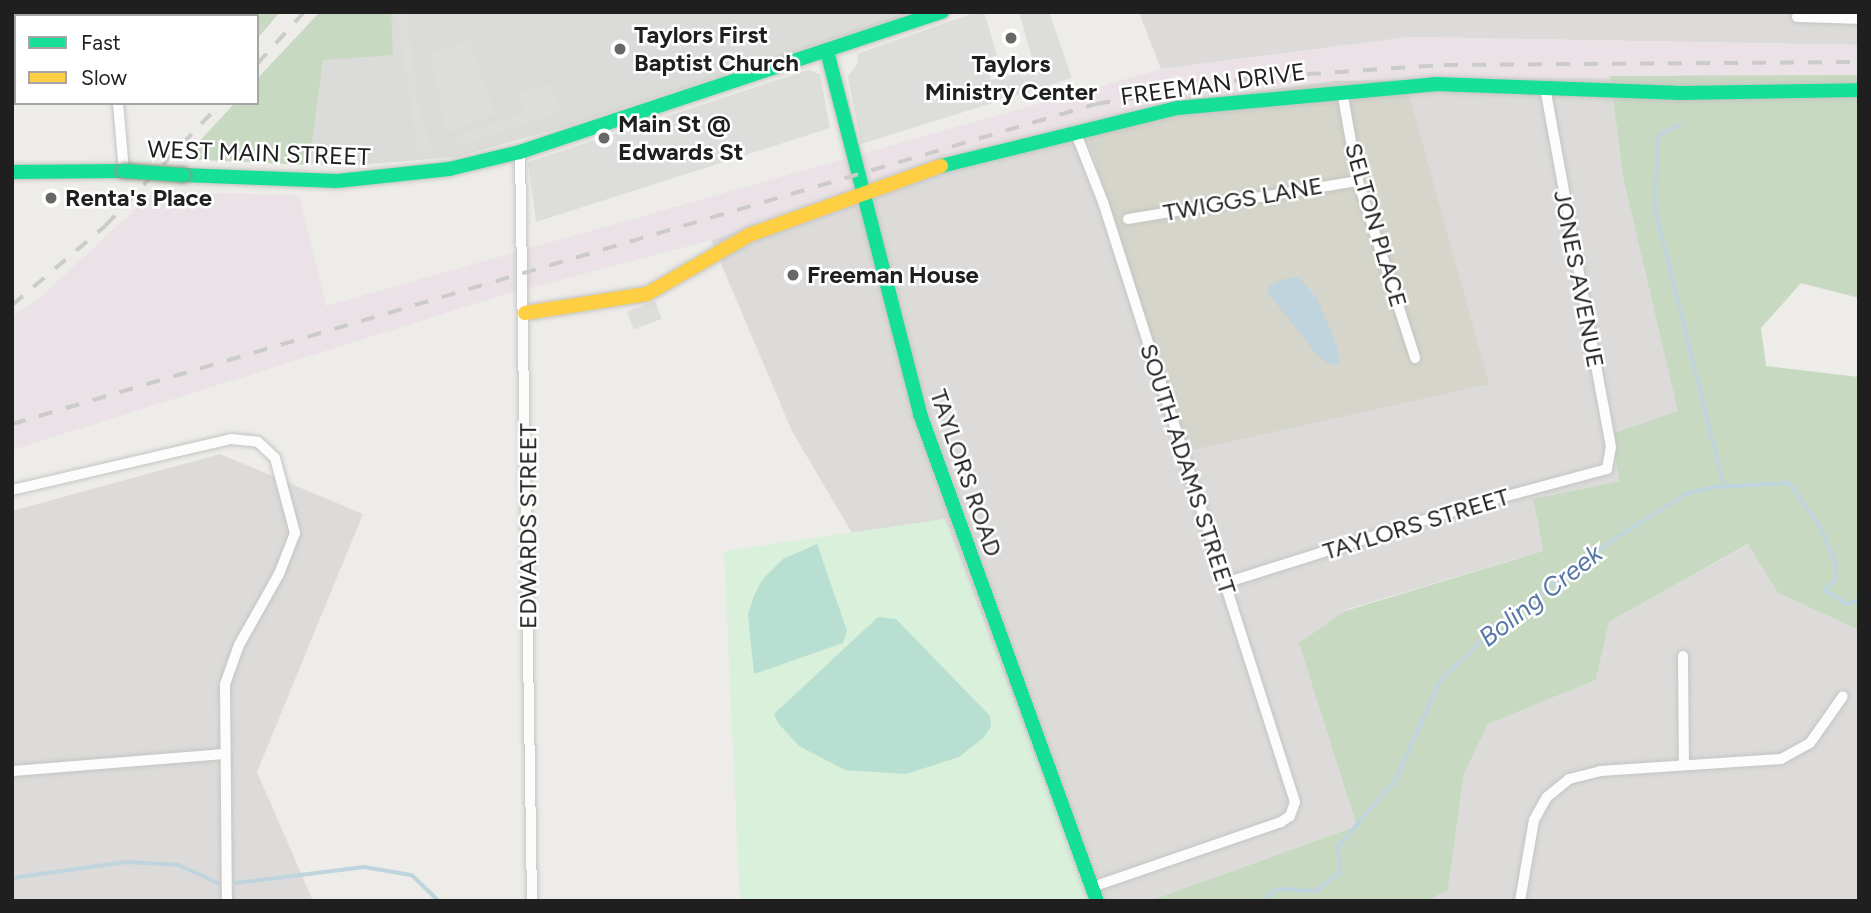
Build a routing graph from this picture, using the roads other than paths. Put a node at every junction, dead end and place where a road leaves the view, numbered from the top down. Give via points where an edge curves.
1 (942, 12) edge
2 (1797, 17) dead end
3 (1859, 19) edge
4 (827, 51) junction
5 (1545, 88) junction
6 (1859, 90) edge
7 (1342, 91) junction
8 (118, 105) edge
9 (1075, 131) junction
10 (520, 152) junction
11 (124, 171) junction
12 (12, 172) edge
13 (1358, 181) junction
14 (862, 198) junction
15 (1128, 219) dead end
16 (525, 313) junction
17 (1415, 358) dead end
18 (1607, 469) joint
19 (12, 490) edge
20 (1225, 583) junction
21 (1683, 656) dead end
22 (1843, 696) dead end
23 (222, 754) junction
24 (1684, 765) junction
25 (12, 771) edge
26 (1095, 894) edge
27 (228, 901) edge
28 (533, 901) edge
29 (1520, 901) edge

1 - 4 street, WEST MAIN STREET
2 - 3 street
4 - 10 street, WEST MAIN STREET
4 - 14 street, TAYLORS ROAD
5 - 6 street, FREEMAN DRIVE via 1676,93
5 - 7 street, FREEMAN DRIVE via 1435,84
5 - 18 street, JONES AVENUE via 1611,447
7 - 9 street, FREEMAN DRIVE via 1178,108
7 - 13 street, SELTON PLACE
8 - 11 street
9 - 14 street, FREEMAN DRIVE via 946,164
9 - 20 street, SOUTH ADAMS STREET via 1103,202
10 - 11 street, WEST MAIN STREET, bridge via 449,169 377,179 302,181
10 - 16 street, EDWARDS STREET
11 - 12 street, WEST MAIN STREET
13 - 15 street, TWIGGS LANE
13 - 17 street, SELTON PLACE
14 - 16 street, FREEMAN DRIVE via 749,236 647,294
14 - 26 street, TAYLORS ROAD via 920,414
16 - 28 street, EDWARDS STREET
18 - 20 street, TAYLORS STREET via 1466,507
19 - 23 street via 231,439 251,440 269,449 278,465 294,540 230,666 223,704
20 - 26 street, SOUTH ADAMS STREET via 1294,808 1281,822
21 - 24 street
22 - 24 street via 1825,727 1790,756 1752,763
23 - 25 street
23 - 27 street
24 - 29 street via 1600,771 1557,787 1534,820

